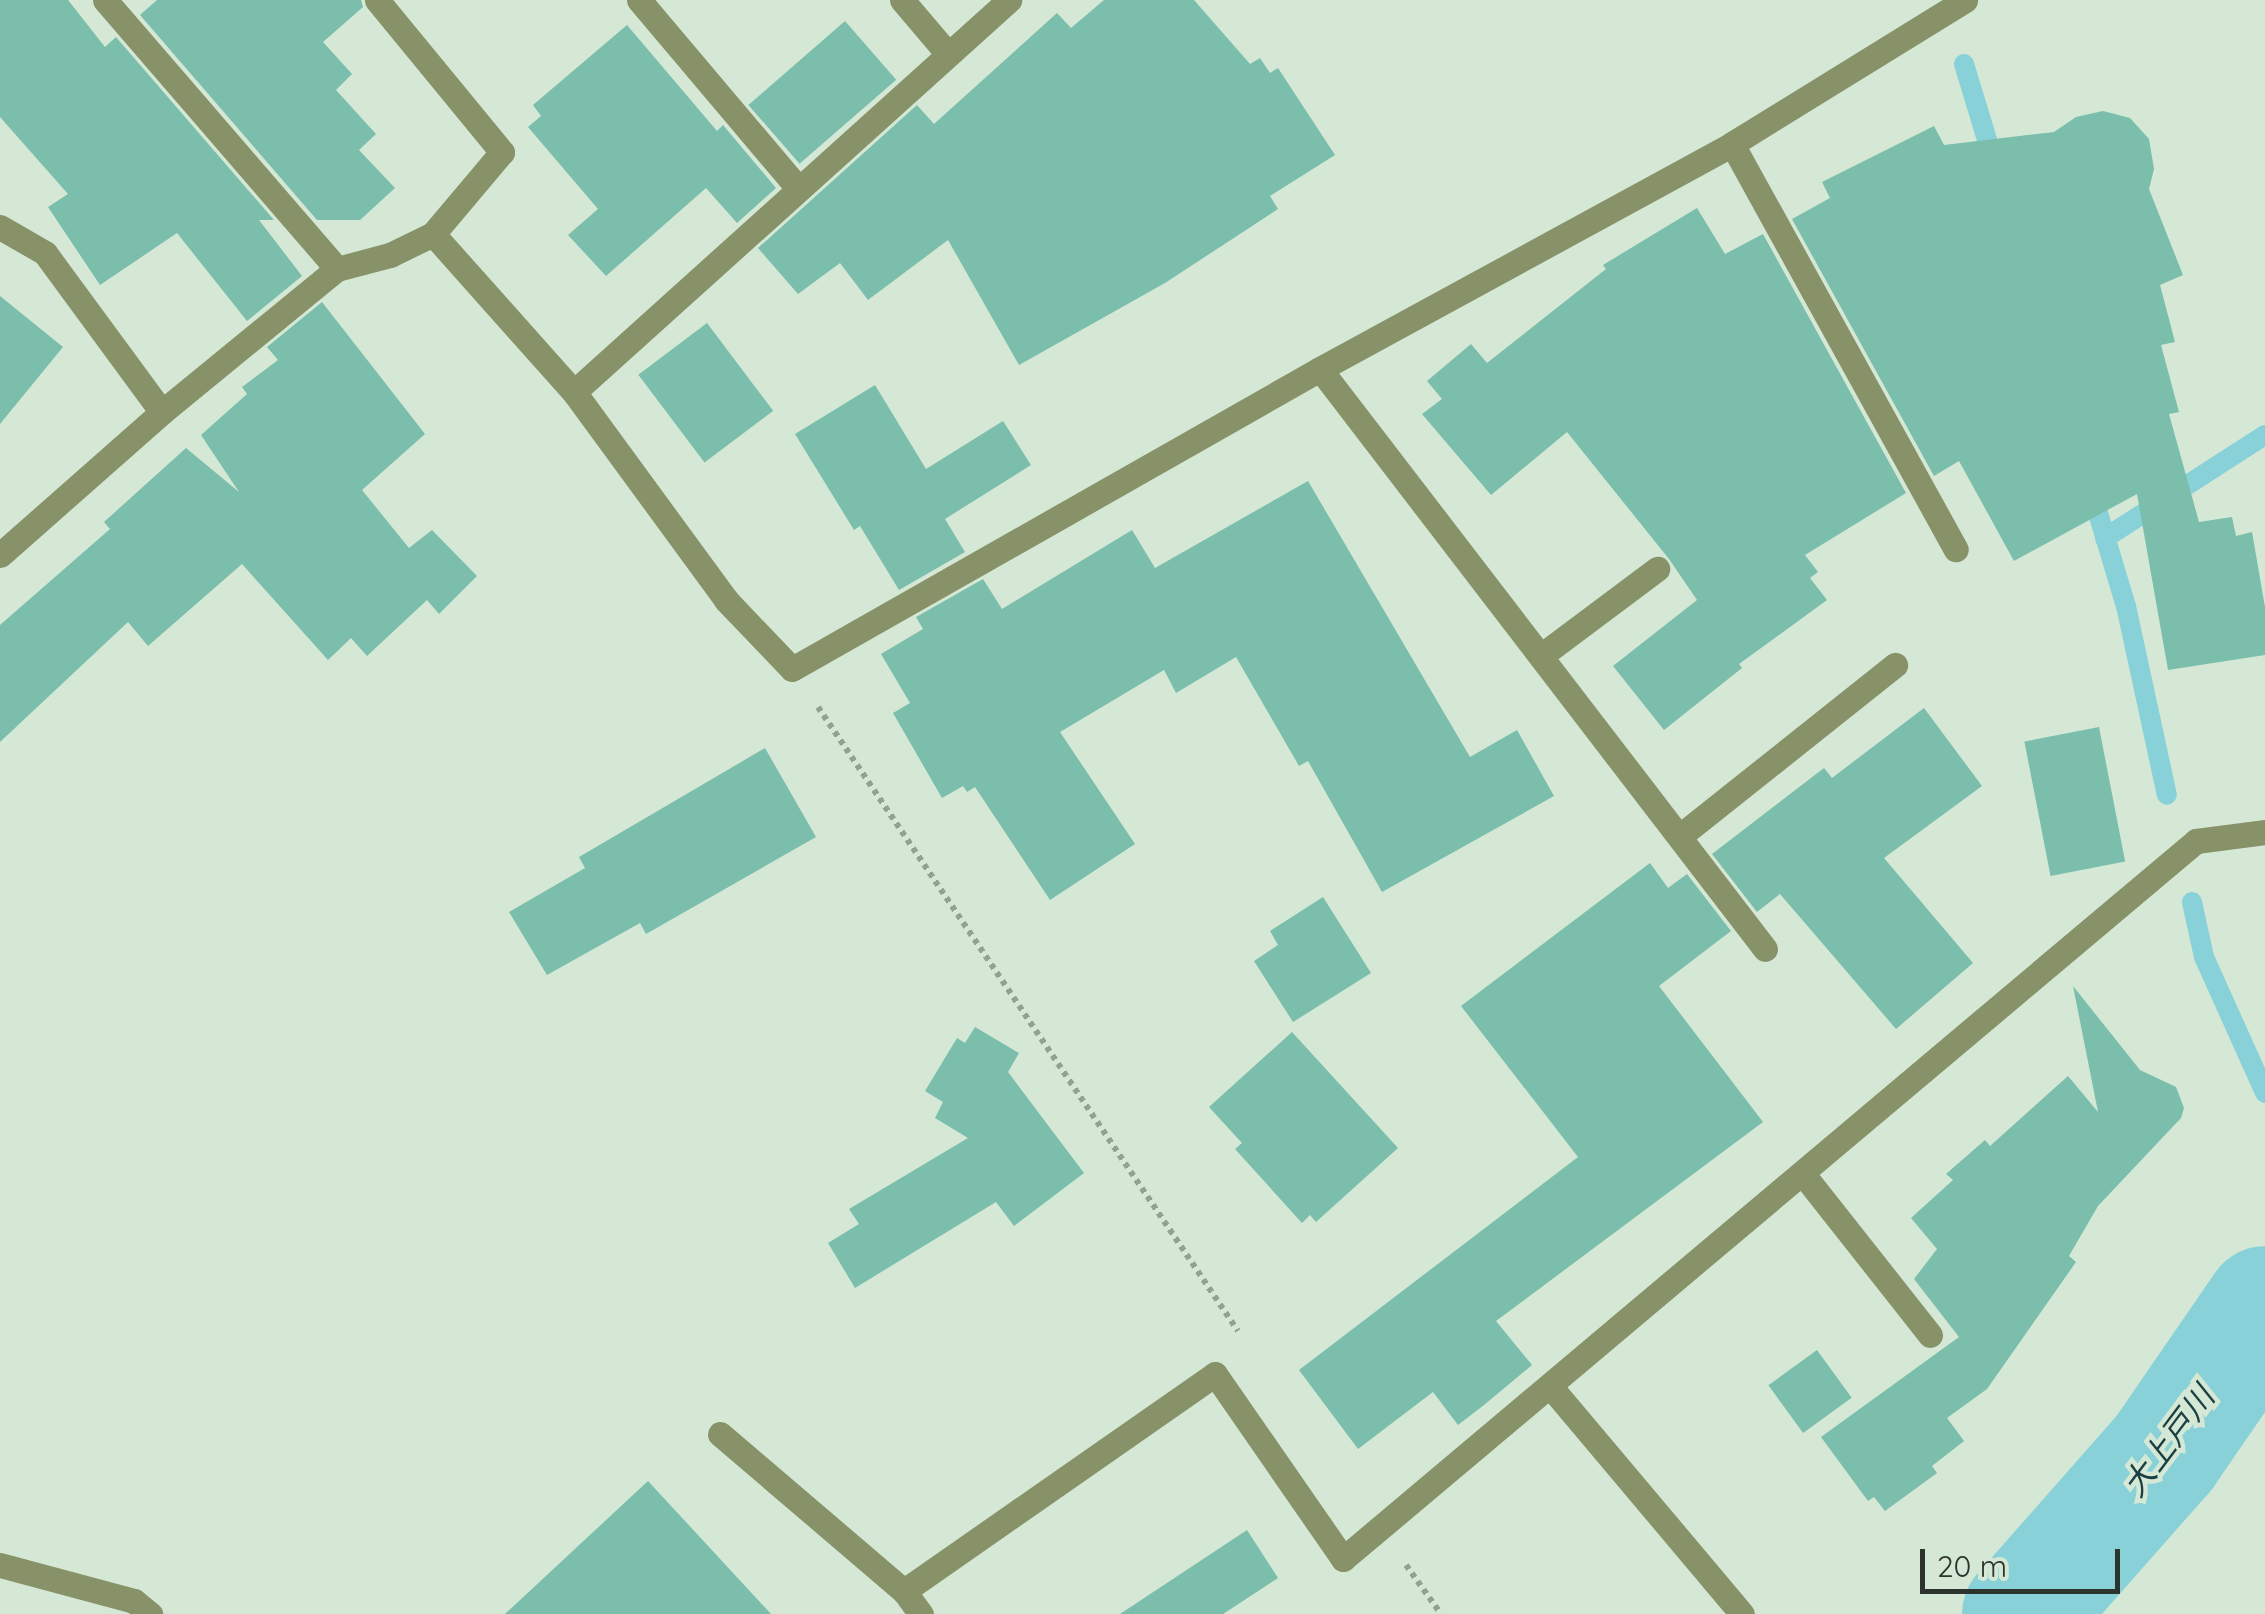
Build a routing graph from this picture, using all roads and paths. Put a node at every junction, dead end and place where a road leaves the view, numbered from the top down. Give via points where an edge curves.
1 (106, 0) edge
2 (378, 0) edge
3 (639, 0) edge
4 (902, 0) edge
5 (1010, 0) edge
6 (1965, 0) edge
7 (948, 54) junction
8 (1732, 144) junction
9 (798, 188) junction
10 (0, 227) edge
11 (433, 234) junction
12 (337, 270) junction
13 (1320, 368) junction
14 (574, 392) junction
15 (162, 412) junction
16 (1956, 549) dead end
17 (0, 555) edge
18 (1657, 569) dead end
19 (1542, 655) junction
20 (1895, 665) dead end
21 (792, 669) junction
22 (2265, 832) edge
23 (1680, 836) junction
24 (1765, 949) dead end
25 (1803, 1174) junction
26 (1930, 1335) dead end
27 (1245, 1341) dead end
28 (1550, 1386) junction
29 (720, 1434) dead end
30 (1380, 1530) junction
31 (0, 1565) edge
32 (904, 1591) junction
33 (150, 1614) edge
34 (920, 1614) edge
35 (1441, 1614) edge
36 (1742, 1614) edge

1 - 12 street
2 - 11 street via 502,152
3 - 9 street
4 - 7 street
5 - 7 street
6 - 8 street
7 - 9 street
8 - 13 street
8 - 16 street
9 - 14 street
10 - 15 street via 45,253
11 - 12 street
11 - 14 street
12 - 15 street
13 - 19 street
13 - 21 street
14 - 21 street via 726,600
15 - 17 street
18 - 19 street
19 - 23 street
20 - 23 street
21 - 27 path
22 - 25 street via 2196,841
23 - 24 street
25 - 26 street
25 - 28 street
28 - 30 street
28 - 36 street
29 - 32 street
30 - 32 street via 1343,1559 1214,1374
30 - 35 path
31 - 33 street via 134,1602
32 - 34 street

